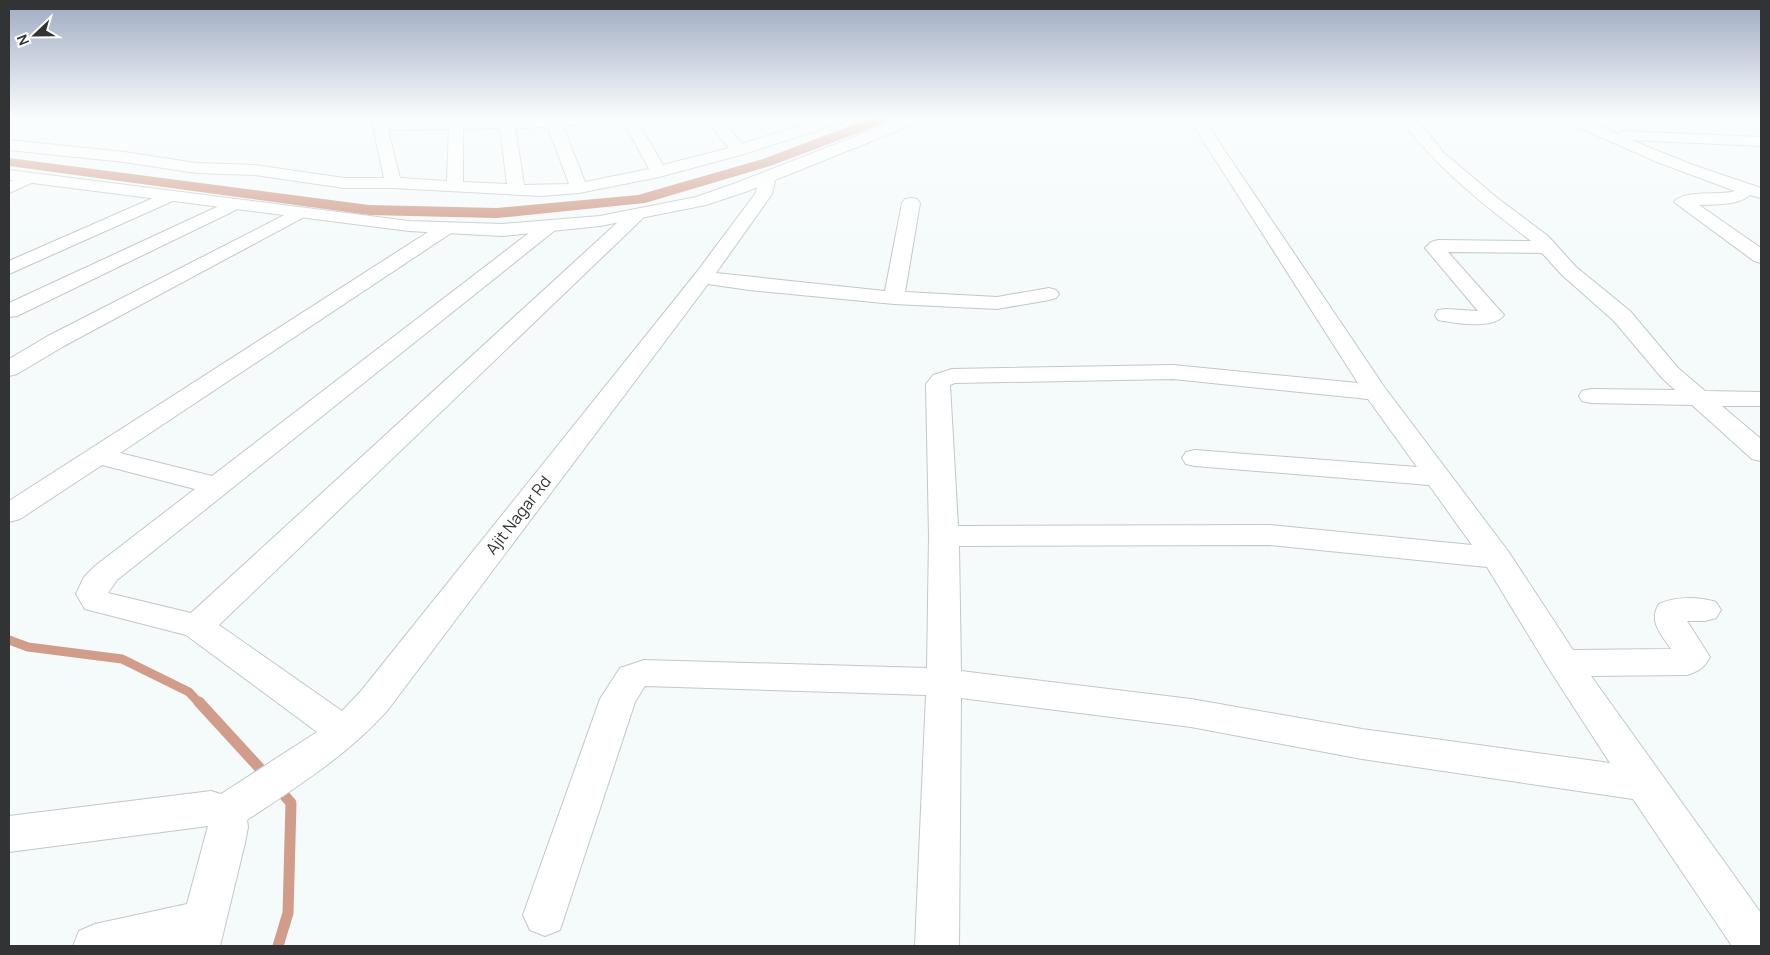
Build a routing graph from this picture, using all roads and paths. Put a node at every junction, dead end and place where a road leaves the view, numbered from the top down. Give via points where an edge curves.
1 (154, 162) edge
2 (388, 162) edge
3 (455, 162) edge
4 (512, 162) edge
5 (569, 162) edge
6 (653, 162) edge
7 (698, 162) edge
8 (806, 162) edge
9 (1224, 162) edge
10 (1445, 162) edge
11 (1671, 162) edge
12 (659, 172) junction
13 (9, 175) edge
14 (768, 176) junction
15 (30, 178) junction
16 (393, 183) junction
17 (455, 186) junction
18 (9, 188) edge
19 (579, 188) junction
20 (516, 190) junction
21 (1754, 191) edge
22 (169, 196) junction
23 (234, 204) junction
24 (911, 204) dead end
25 (298, 213) junction
26 (636, 215) junction
27 (548, 228) junction
28 (445, 229) junction
29 (1547, 247) junction
30 (1761, 257) edge
31 (9, 268) edge
32 (703, 277) junction
33 (1050, 294) dead end
34 (894, 298) junction
35 (9, 311) edge
36 (1446, 315) dead end
37 (9, 369) edge
38 (1376, 392) junction
39 (1591, 396) dead end
40 (1699, 398) junction
41 (1761, 399) edge
42 (1761, 453) edge
43 (98, 456) junction
44 (1195, 458) dead end
45 (1437, 477) junction
46 (217, 486) junction
47 (10, 514) dead end
48 (944, 536) junction
49 (1497, 558) junction
50 (1705, 610) dead end
51 (197, 626) junction
52 (1563, 663) junction
53 (944, 682) junction
54 (334, 739) junction
55 (1645, 784) junction
56 (233, 808) junction
57 (9, 834) edge
58 (545, 915) dead end
59 (201, 934) edge
60 (95, 946) edge
61 (937, 946) edge
62 (1758, 946) edge

1 - 16 street via 196,168 255,170 344,183
2 - 16 street
3 - 17 street
4 - 20 street
5 - 19 street
6 - 12 street
7 - 12 street
8 - 14 street
9 - 38 street
10 - 29 street
11 - 21 street
12 - 19 street
13 - 15 street
14 - 26 street via 721,195
14 - 32 street, Ajit Nagar Rd via 762,194
15 - 18 street
15 - 22 street
16 - 17 street
17 - 20 street
19 - 20 street
21 - 30 street via 1734,197 1683,202
22 - 23 street
22 - 31 street
23 - 25 street
23 - 35 street
24 - 34 street
25 - 28 street
25 - 37 street
26 - 27 street
26 - 51 street
27 - 28 street
27 - 46 street
28 - 43 street
29 - 36 street via 1438,246 1439,254 1493,315 1483,318
29 - 40 street via 1622,316 1670,373
32 - 34 street
32 - 54 street, Ajit Nagar Rd via 374,701
33 - 34 street via 997,303
38 - 45 street
38 - 48 street via 1173,372 946,377 938,384
39 - 40 street
40 - 41 street
40 - 42 street
43 - 46 street
43 - 47 street
44 - 45 street
45 - 49 street
46 - 51 street via 106,573 92,594 96,601
48 - 49 street via 1269,535
48 - 53 street
49 - 52 street
50 - 52 street via 1674,610 1668,615 1693,657 1687,662
51 - 54 street
52 - 55 street
53 - 55 street via 1191,713 1362,744
53 - 58 street via 644,673 632,677 618,699
53 - 61 street
54 - 56 street, Ajit Nagar Rd
55 - 62 street
56 - 57 street via 184,811
56 - 59 street
59 - 60 street

